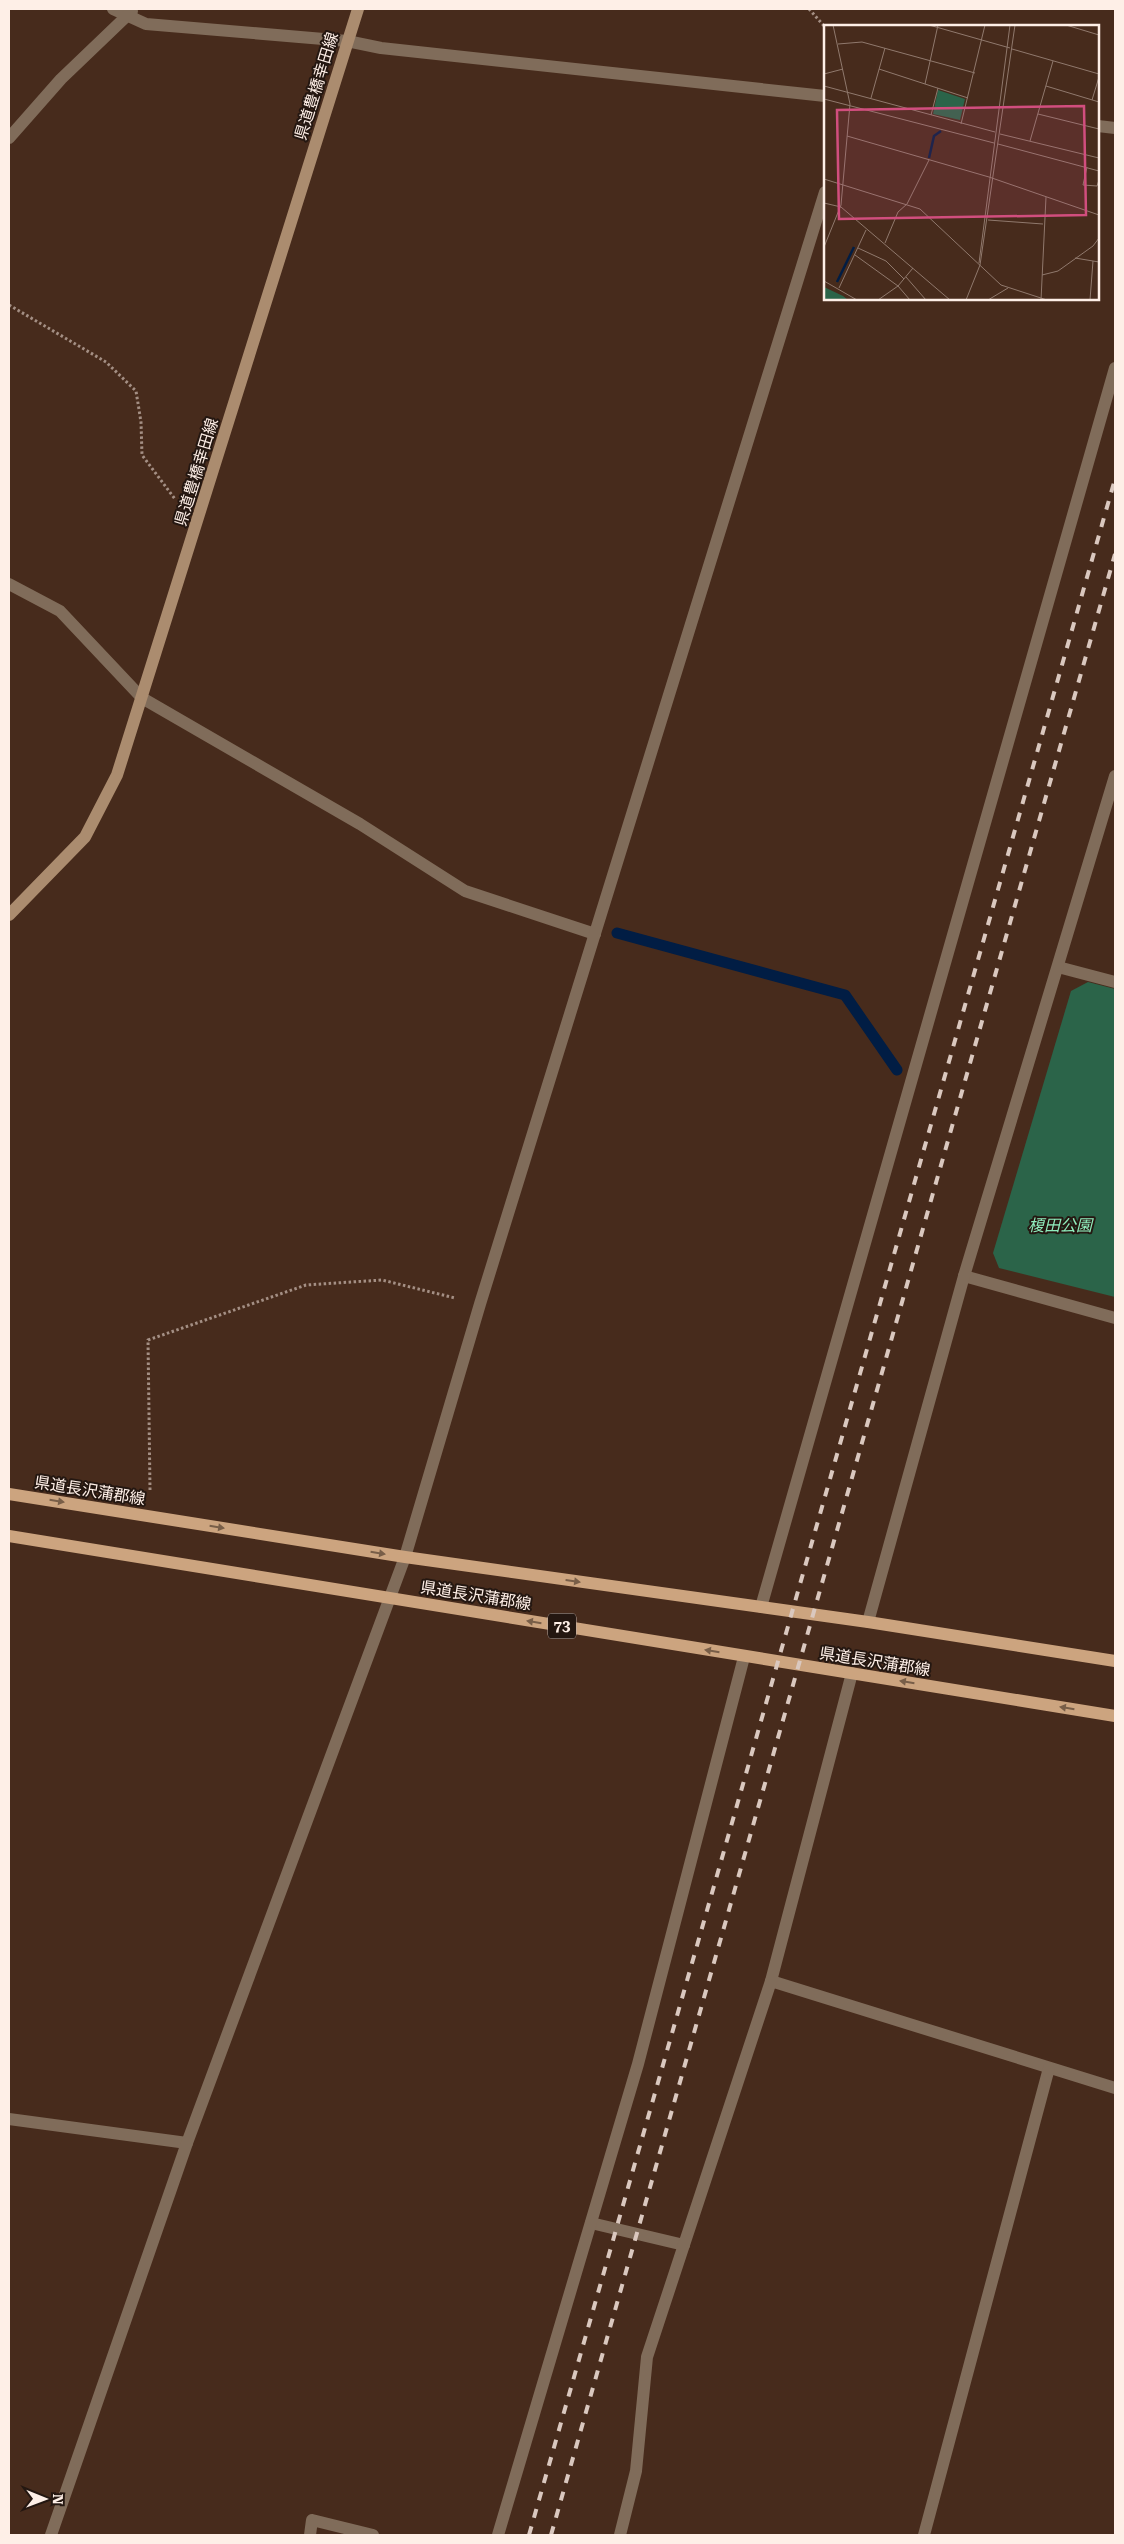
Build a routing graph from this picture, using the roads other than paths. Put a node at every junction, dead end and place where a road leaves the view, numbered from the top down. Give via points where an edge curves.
1 (113, 9) edge
2 (358, 9) edge
3 (131, 12) edge
4 (347, 41) junction
5 (824, 96) edge
6 (1099, 126) edge
7 (1115, 128) edge
8 (9, 138) edge
9 (824, 195) edge
10 (1115, 368) edge
11 (9, 584) edge
12 (142, 698) junction
13 (1115, 776) edge
14 (9, 915) edge
15 (595, 934) junction
16 (1058, 967) junction
17 (1115, 982) edge
18 (964, 1276) junction
19 (1115, 1318) edge
20 (9, 1494) edge
21 (9, 1536) edge
22 (405, 1557) junction
23 (390, 1598) junction
24 (761, 1607) junction
25 (868, 1622) junction
26 (744, 1657) junction
27 (1115, 1661) edge
28 (852, 1673) junction
29 (1115, 1716) edge
30 (771, 1981) junction
31 (1050, 2068) junction
32 (1115, 2088) edge
33 (9, 2119) edge
34 (187, 2142) junction
35 (591, 2223) junction
36 (684, 2245) junction
37 (51, 2535) edge
38 (310, 2535) edge
39 (373, 2535) edge
40 (498, 2535) edge
41 (620, 2535) edge
42 (924, 2535) edge

1 - 3 street
2 - 4 main road, 県道豊橋幸田線
3 - 4 street via 146,24
3 - 8 street via 61,80
4 - 5 street via 381,48
4 - 12 main road, 県道豊橋幸田線
6 - 7 street
9 - 15 street
10 - 24 street
11 - 12 street via 60,611
12 - 14 main road, 県道豊橋幸田線 via 117,775 85,837
12 - 15 street via 360,824 465,890
13 - 16 street
15 - 22 street
16 - 17 street
16 - 18 street
18 - 19 street
18 - 25 street
20 -> 22 main road, 県道長沢蒲郡線
21 - 23 main road, 県道長沢蒲郡線 / 73
22 - 23 street
22 -> 24 main road, 県道長沢蒲郡線
26 -> 23 main road, 県道長沢蒲郡線 / 73
23 - 34 street
24 - 25 main road, 県道長沢蒲郡線
25 - 27 main road, 県道長沢蒲郡線
26 - 28 main road, 県道長沢蒲郡線 / 73
26 - 35 street via 638,2064
29 -> 28 main road, 県道長沢蒲郡線 / 73
28 - 30 street
30 - 31 street
30 - 36 street
31 - 32 street
31 - 42 street
33 - 34 street
34 - 37 street
35 - 36 street
35 - 40 street
36 - 41 street via 647,2357 636,2471
38 - 39 street via 312,2520

